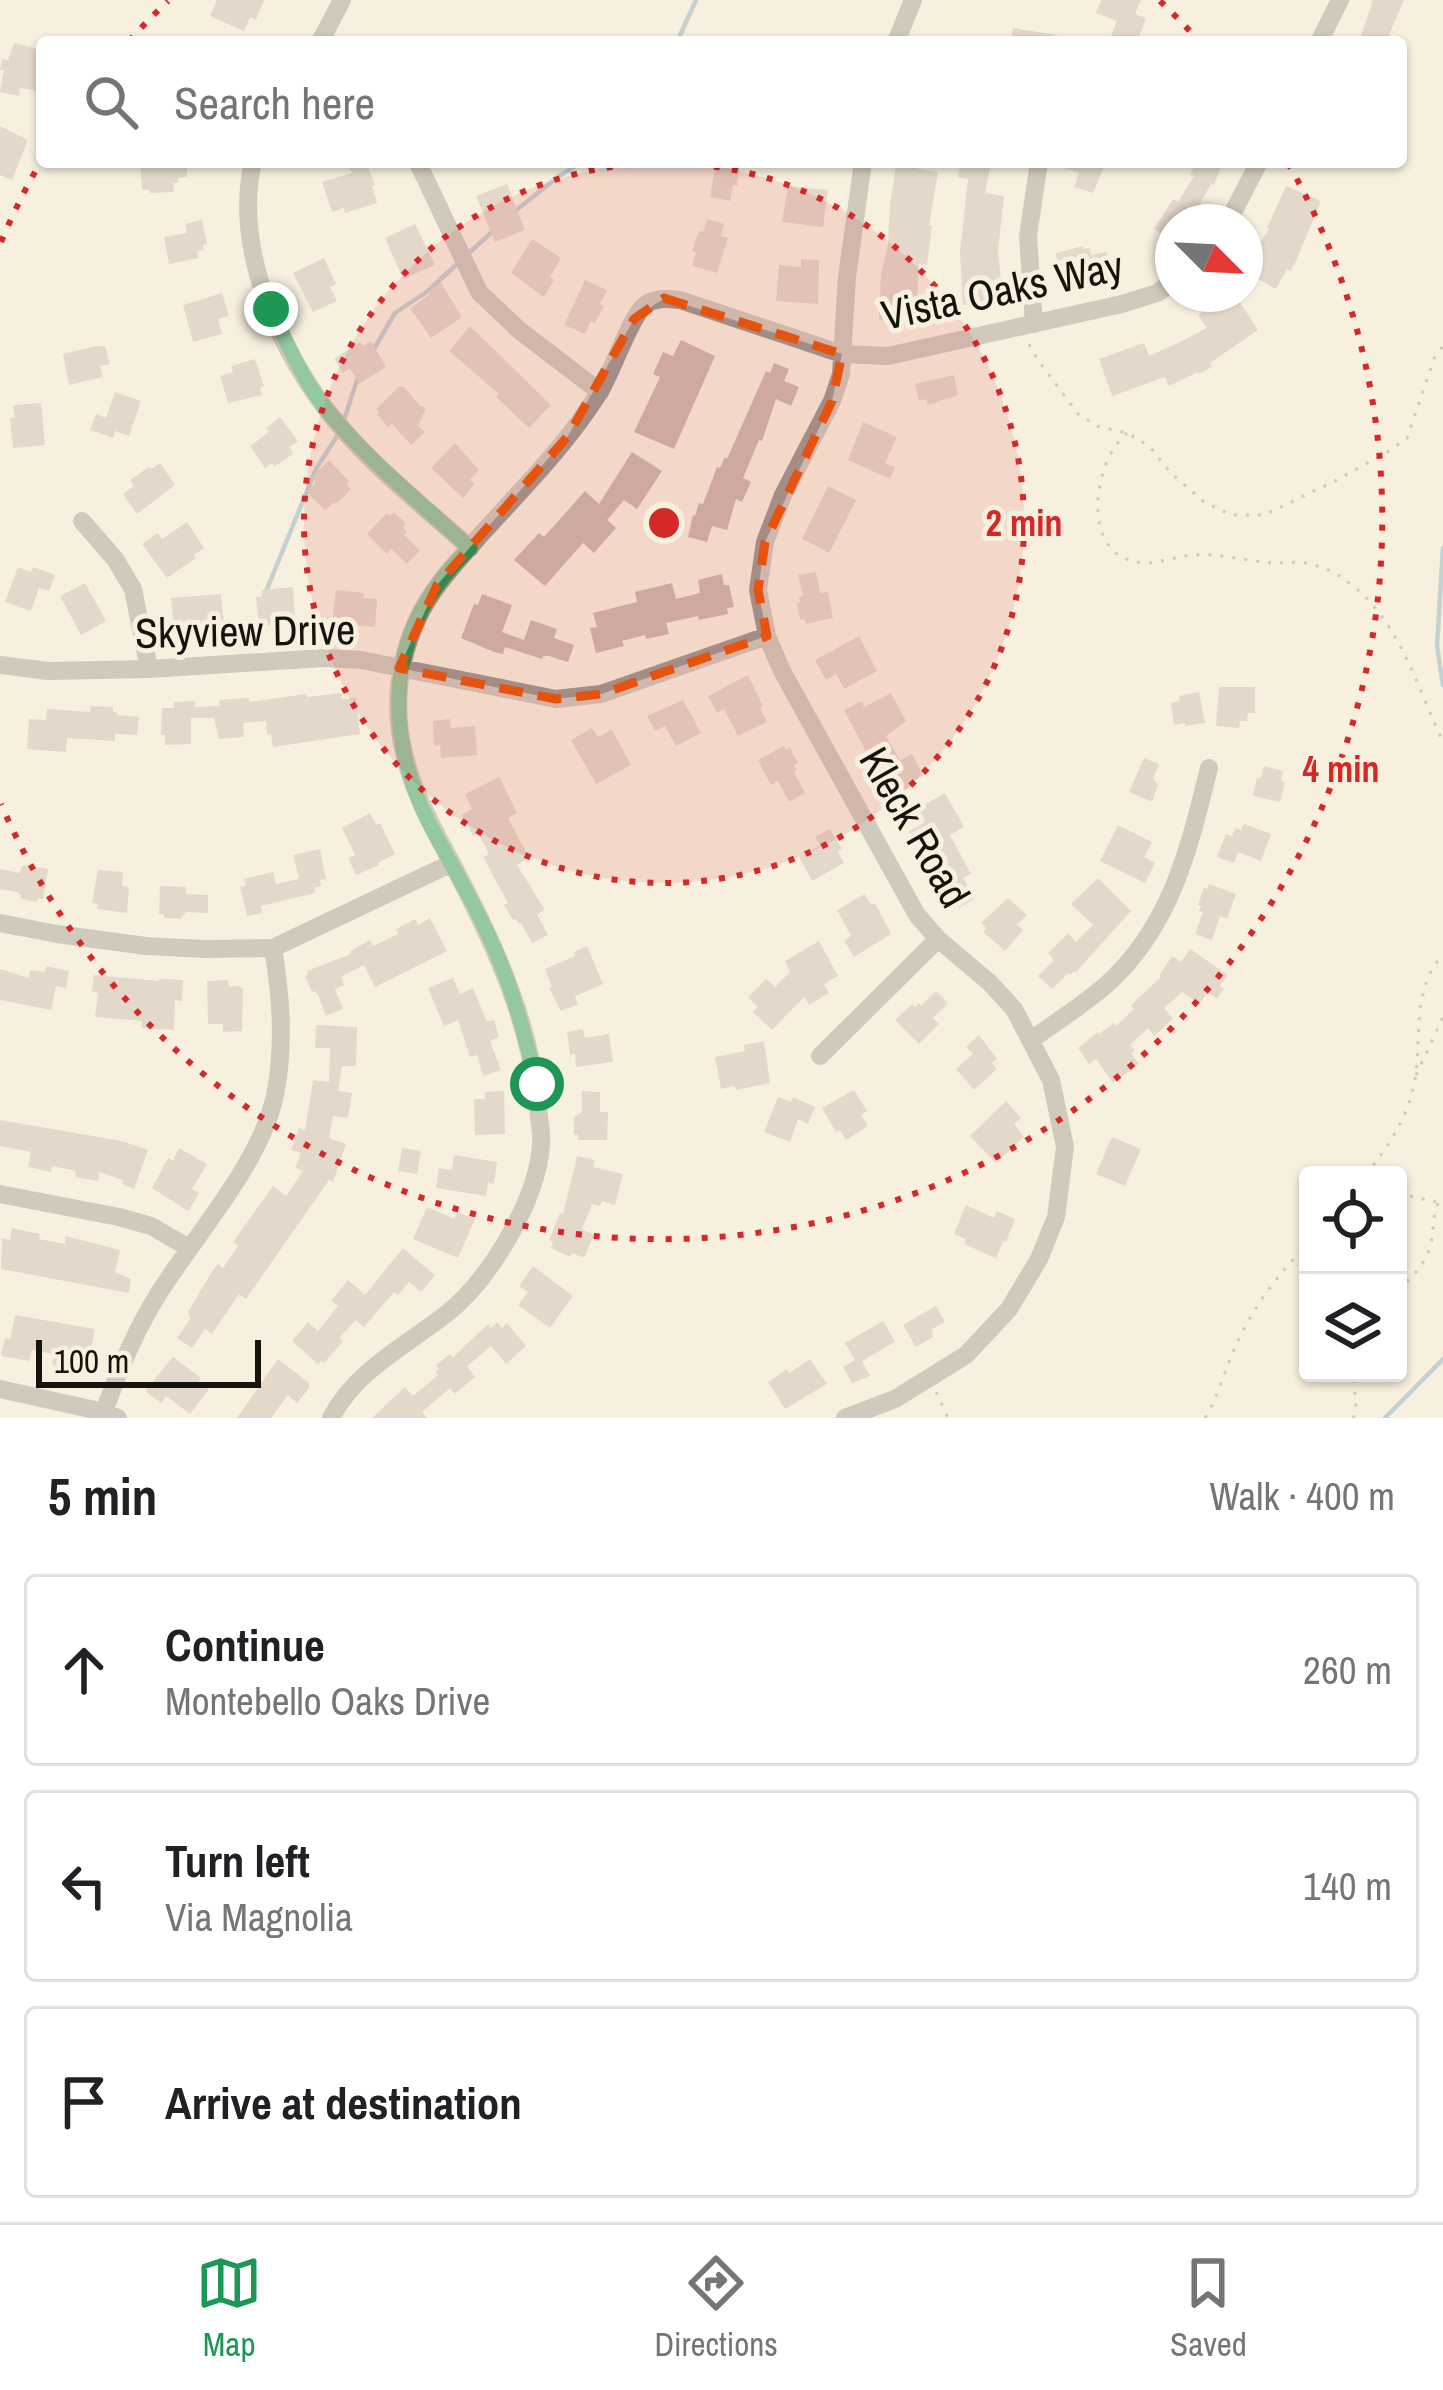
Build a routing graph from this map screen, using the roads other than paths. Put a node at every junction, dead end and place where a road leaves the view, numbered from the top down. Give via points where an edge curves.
1 (342, 0) edge
2 (913, 0) edge
3 (1340, 0) edge
4 (323, 36) edge
5 (898, 36) edge
6 (1322, 36) edge
7 (252, 168) edge
8 (420, 168) edge
9 (862, 168) edge
10 (1038, 168) edge
11 (1256, 168) edge
12 (1237, 204) edge
13 (1155, 293) edge
14 (1028, 325) junction
15 (842, 354) junction
16 (600, 392) junction
17 (82, 521) dead end
18 (470, 548) junction
19 (766, 636) junction
20 (0, 665) edge
21 (399, 668) junction
22 (149, 669) junction
23 (1209, 768) dead end
24 (452, 862) junction
25 (0, 923) edge
26 (938, 939) junction
27 (273, 948) junction
28 (1030, 1040) junction
29 (820, 1056) dead end
30 (0, 1194) edge
31 (189, 1248) junction
32 (0, 1389) edge
33 (108, 1416) edge
34 (331, 1418) edge
35 (845, 1418) edge

1 - 4 street
2 - 5 street
3 - 6 street
7 - 18 street via 253,260 291,352 352,439
8 - 16 street via 479,292
9 - 15 street, Kleck Road
10 - 14 street
11 - 12 street
13 - 14 street, Vista Oaks Way
14 - 15 street, Vista Oaks Way via 888,356
15 - 16 street, Vista Oaks Way via 664,298 634,319
15 - 19 street, Kleck Road via 832,401 766,542 758,590
16 - 18 street
17 - 22 street via 133,589
18 - 21 street via 437,585
19 - 21 street, Skyview Drive via 601,694 556,699
19 - 26 street, Kleck Road via 905,895
20 - 22 street, Skyview Drive
21 - 22 street, Skyview Drive via 324,658
21 - 24 street via 402,749
23 - 28 street via 1189,852 1142,946 1109,982
24 - 27 street
24 - 34 street via 519,1012 537,1084 541,1145 526,1204 493,1264 450,1312 369,1370
25 - 27 street via 146,946
26 - 28 street, Kleck Road via 1014,1009
26 - 29 street
27 - 31 street via 282,1020 274,1098 261,1137
28 - 35 street, Kleck Road via 1051,1080 1066,1147 1056,1216 1039,1259 1009,1309 966,1355 895,1399
30 - 31 street via 119,1216
31 - 33 street via 133,1336
32 - 33 street

